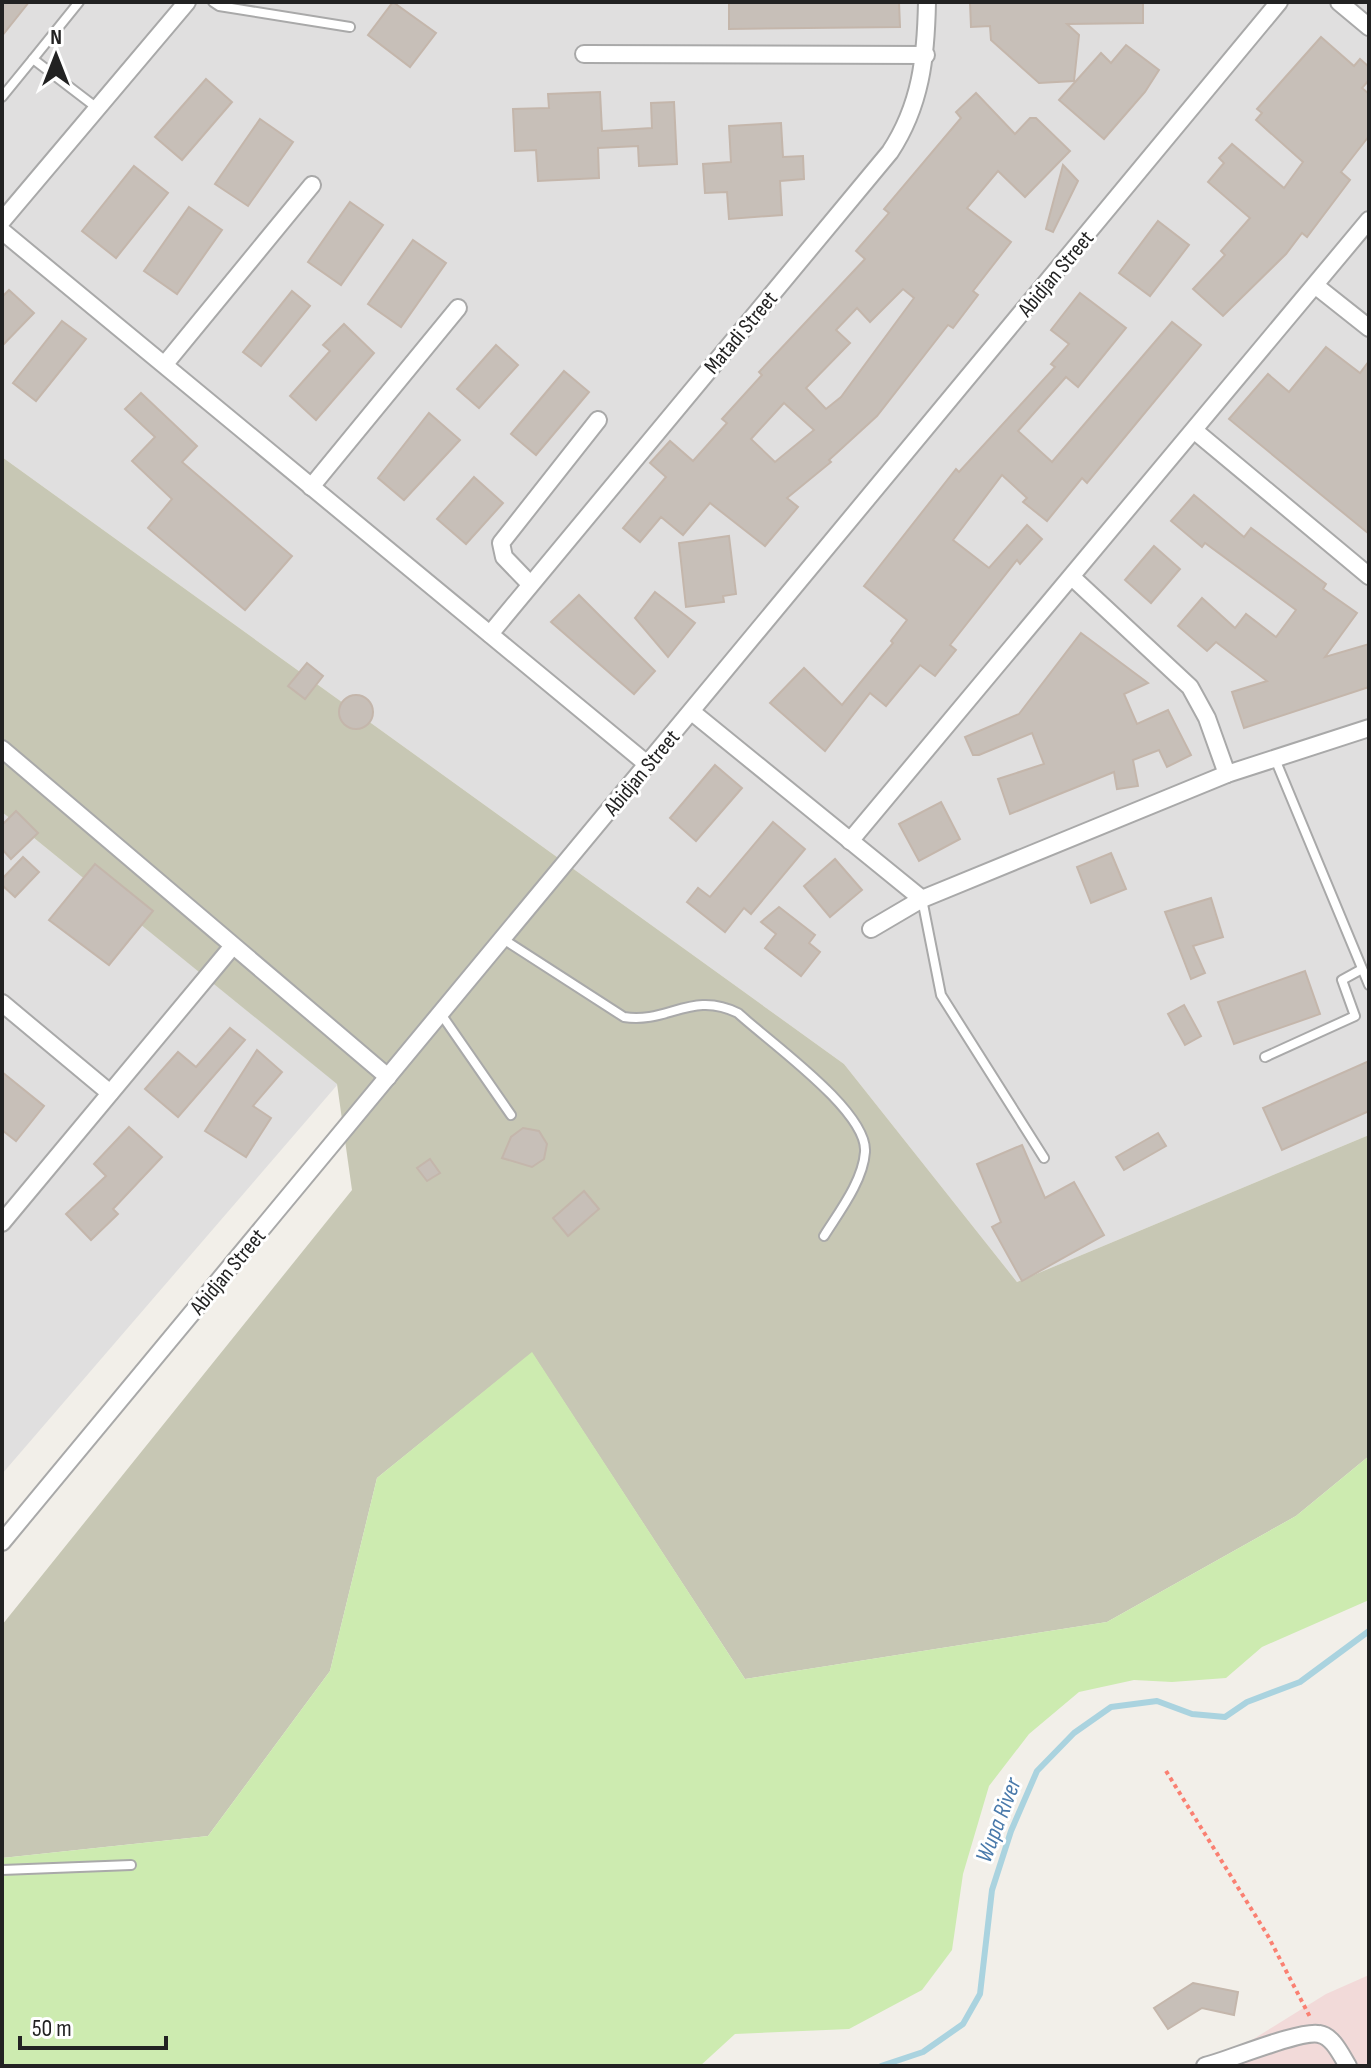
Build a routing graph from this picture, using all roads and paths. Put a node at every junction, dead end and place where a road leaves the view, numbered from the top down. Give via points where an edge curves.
1 (79, 2) edge
2 (187, 2) edge
3 (213, 2) edge
4 (927, 2) edge
5 (1279, 2) edge
6 (1339, 2) edge
7 (350, 27) dead end
8 (1369, 27) edge
9 (584, 54) dead end
10 (926, 55) junction
11 (33, 59) junction
12 (2, 97) edge
13 (97, 108) junction
14 (312, 185) dead end
15 (1369, 220) edge
16 (2, 221) edge
17 (2, 231) edge
18 (1316, 286) junction
19 (458, 308) dead end
20 (1369, 328) edge
21 (165, 364) junction
22 (598, 420) dead end
23 (1195, 431) junction
24 (311, 487) junction
25 (1369, 576) edge
26 (1073, 578) junction
27 (530, 584) junction
28 (490, 634) junction
29 (692, 712) junction
30 (1369, 728) edge
31 (2, 749) edge
32 (1274, 759) junction
33 (647, 764) junction
34 (1227, 774) junction
35 (850, 841) junction
36 (922, 899) junction
37 (871, 929) dead end
38 (502, 939) junction
39 (232, 947) junction
40 (1362, 969) junction
41 (1369, 985) edge
42 (2, 1003) edge
43 (440, 1013) junction
44 (1265, 1057) dead end
45 (388, 1077) junction
46 (110, 1093) junction
47 (511, 1115) dead end
48 (1044, 1158) dead end
49 (2, 1223) edge
50 (824, 1236) dead end
51 (2, 1542) edge
52 (1166, 1771) dead end
53 (131, 1865) dead end
54 (2, 1870) edge
55 (1318, 2033) junction
56 (1205, 2066) edge
57 (1348, 2066) edge

1 - 11 lane
2 - 13 street
3 - 7 lane
4 - 10 street, Matadi Street
5 - 29 street, Abidjan Street
6 - 8 street
9 - 10 street
10 - 27 street, Matadi Street via 916,102 890,152
11 - 12 lane
11 - 13 lane
13 - 16 street
14 - 21 street
15 - 18 street
17 - 21 street
18 - 20 street
18 - 23 street
19 - 24 street
21 - 24 street
22 - 27 street via 501,543 504,557
23 - 25 street
23 - 26 street
24 - 28 street
26 - 34 street via 1190,687
26 - 35 street
27 - 28 street, Matadi Street
28 - 33 street
29 - 33 street, Abidjan Street
29 - 35 street
30 - 32 street
31 - 39 street
32 - 34 street
32 - 40 lane
33 - 38 street, Abidjan Street
34 - 36 street
35 - 36 street
36 - 37 street
36 - 48 lane via 941,995
38 - 43 street, Abidjan Street
38 - 50 lane via 624,1017 641,1020 696,1003 718,1003 738,1013 848,1111 862,1132 865,1153 848,1199
39 - 45 street
39 - 46 street
40 - 41 lane
40 - 44 lane via 1342,980 1355,1016
42 - 46 street
43 - 45 street, Abidjan Street
43 - 47 lane
45 - 51 street, Abidjan Street
46 - 49 street
52 - 55 path via 1268,1936
53 - 54 lane
55 - 56 street
55 - 57 street via 1330,2038

